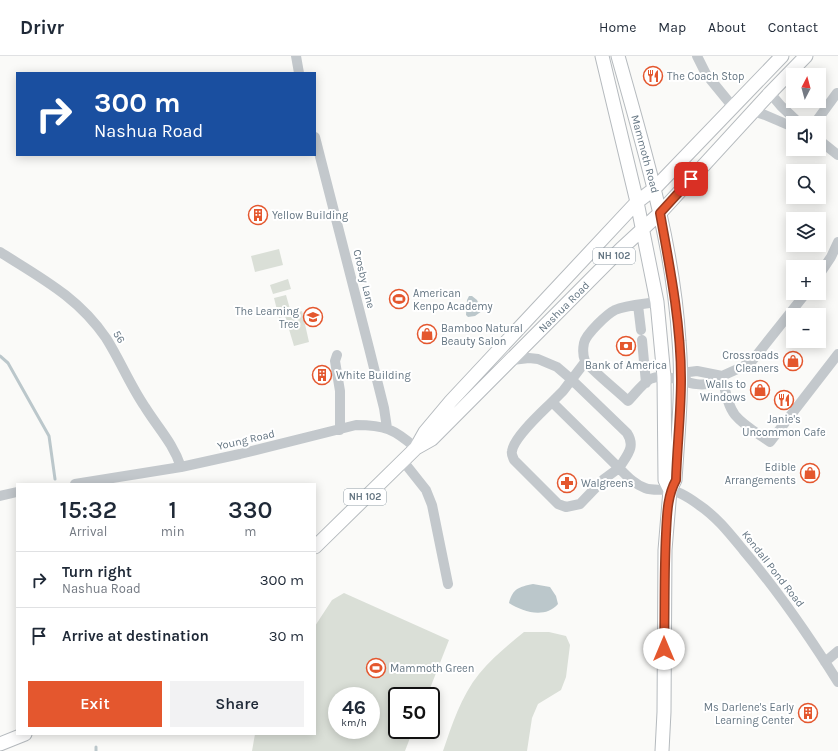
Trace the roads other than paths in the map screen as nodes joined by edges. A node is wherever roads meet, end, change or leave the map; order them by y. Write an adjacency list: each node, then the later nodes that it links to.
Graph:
1 (296, 56): 7 (street)
2 (602, 56): 19 (main road, Mammoth Road)
3 (618, 56): 18 (main road, Mammoth Road)
4 (697, 56): 10 (street)
5 (782, 56): 10 (main road, Nashua Road / NH 102)
6 (806, 56): 8 (main road, Nashua Road / NH 102)
7 (299, 72)
8 (770, 93): 11 (main road, Nashua Road / NH 102); 12 (street)
9 (837, 93): 13 (street)
10 (733, 107): 18 (main road, Nashua Road / NH 102)
11 (753, 111): 14 (street); 20 (main road, Nashua Road / NH 102)
12 (792, 116)
13 (820, 116)
14 (786, 124)
15 (316, 141): 38 (street, Crosby Lane)
16 (826, 145): 17 (street)
17 (838, 154)
18 (654, 189): 19 (main road, Nashua Road / NH 102); 20 (main road, Mammoth Road)
19 (637, 202): 21 (main road, Mammoth Road); 40 (main road, Nashua Road / NH 102)
20 (660, 213): 21 (main road, Nashua Road / NH 102); 35 (main road, Mammoth Road)
21 (643, 229): 26 (main road, Mammoth Road); 30 (main road, Nashua Road / NH 102)
22 (838, 242): 24 (street)
23 (0, 252): 42 (street, 56)
24 (826, 265)
25 (800, 300): 32 (street)
26 (657, 302): 27 (street); 33 (main road, Mammoth Road)
27 (638, 305): 31 (street); 36 (street)
28 (838, 354): 32 (street)
29 (337, 355): 39 (street)
30 (512, 360): 34 (street); 40 (main road, Nashua Road / NH 102)
31 (585, 362): 34 (street); 36 (street)
32 (722, 376): 35 (street)
33 (664, 377): 35 (street); 36 (street); 45 (main road, Mammoth Road)
34 (571, 379): 37 (street); 43 (street)
35 (681, 380): 45 (main road, Mammoth Road)
36 (646, 383)
37 (552, 402): 43 (street, Kendall Pond Road); 43 (street)
38 (387, 428): 39 (street, Young Road); 40 (street, Young Road)
39 (340, 430): 42 (street, Young Road)
40 (416, 448): 41 (main road, Nashua Road / NH 102)
41 (403, 461): 48 (main road, Nashua Road / NH 102); 49 (street)
42 (181, 467): 44 (street, Young Road)
43 (619, 468): 45 (street, Kendall Pond Road)
44 (81, 483)
45 (670, 490): 51 (street, Kendall Pond Road); 55 (main road, Mammoth Road)
46 (16, 492): 47 (street)
47 (0, 496)
48 (316, 546)
49 (448, 584)
50 (838, 651): 51 (street)
51 (825, 662): 52 (street, Kendall Pond Road)
52 (838, 682)
53 (22, 735): 54 (main road)
54 (0, 744)
55 (662, 751)

